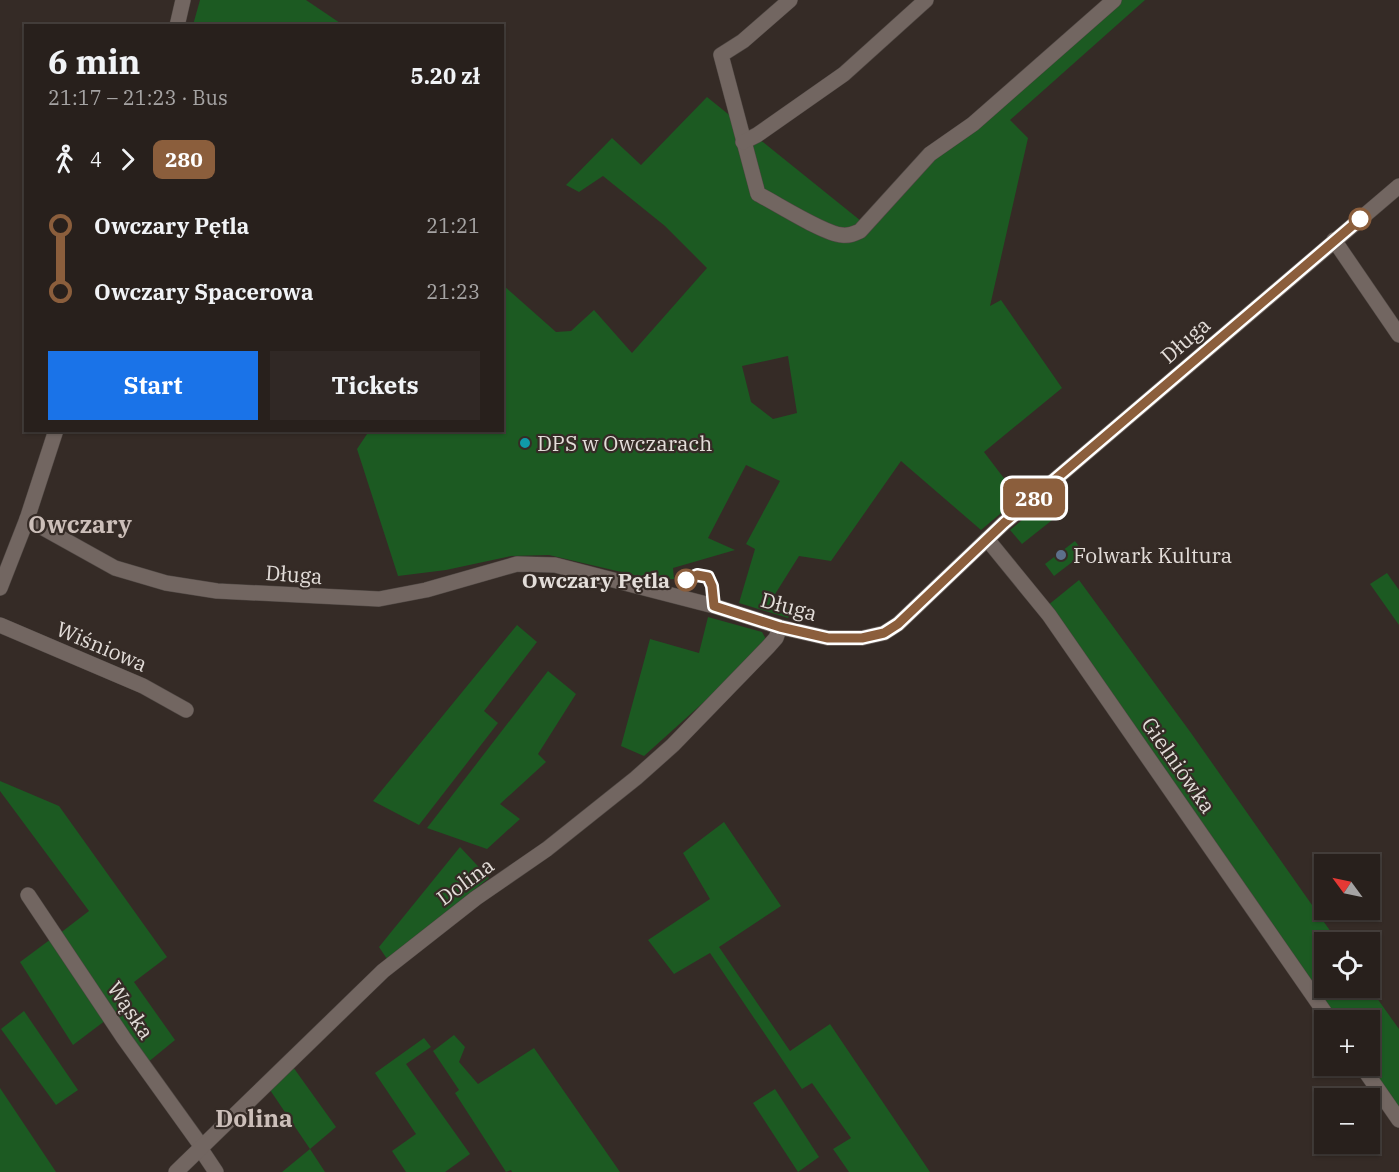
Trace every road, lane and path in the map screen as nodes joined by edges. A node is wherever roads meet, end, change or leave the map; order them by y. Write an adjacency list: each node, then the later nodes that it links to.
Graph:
1 (183, 0): 5 (street)
2 (790, 0): 6 (street)
3 (926, 0): 6 (street)
4 (1113, 0): 6 (street)
5 (177, 24)
6 (743, 142)
7 (1399, 186): 8 (street, Długa)
8 (1334, 240): 9 (street); 12 (street, Długa)
9 (1399, 335)
10 (55, 432): 11 (street)
11 (27, 519): 13 (street); 15 (street, Długa)
12 (987, 538): 15 (street, Długa); 18 (street, Gielniówka)
13 (0, 588)
14 (0, 625): 16 (street, Wiśniowa)
15 (780, 627): 21 (street, Dolina)
16 (186, 710)
17 (28, 895): 21 (street, Wąska)
18 (1323, 1010)
19 (1369, 1076): 20 (street)
20 (1399, 1120)
21 (201, 1148): 22 (street, Dolina); 23 (street, Wąska)
22 (176, 1172)
23 (216, 1172)

